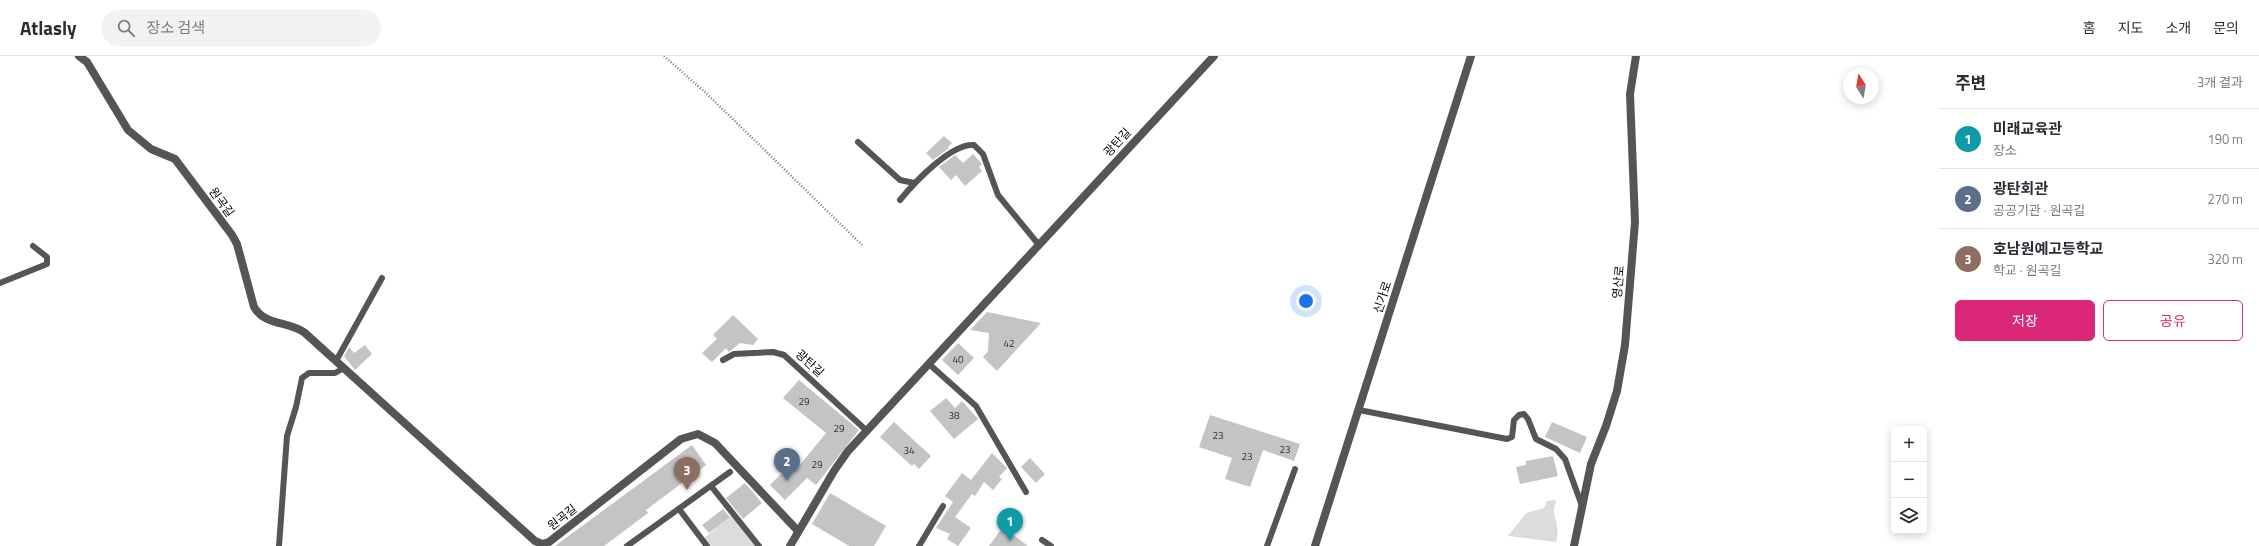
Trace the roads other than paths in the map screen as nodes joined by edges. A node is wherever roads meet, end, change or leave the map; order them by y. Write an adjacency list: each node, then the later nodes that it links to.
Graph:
1 (78, 56): 13 (street, 원곡길)
2 (1214, 56): 8 (street, 광탄길)
3 (1471, 56): 16 (street, 신가로)
4 (1636, 56): 23 (street, 영산로)
5 (858, 142): 6 (lane)
6 (914, 183): 7 (lane); 8 (lane)
7 (900, 200)
8 (1039, 245): 14 (street, 광탄길)
9 (33, 246): 11 (lane)
10 (382, 278): 13 (lane)
11 (0, 283)
12 (723, 360): 17 (lane, 광탄길)
13 (336, 361): 15 (street, 원곡길)
14 (929, 364): 17 (street, 광탄길); 21 (lane)
15 (344, 368): 25 (street, 원곡길); 27 (lane)
16 (1359, 410): 23 (lane); 35 (street, 신가로)
17 (866, 431): 25 (street, 광탄길)
18 (1295, 469): 34 (lane)
19 (730, 472): 20 (lane)
20 (711, 486): 24 (lane); 30 (lane)
21 (1026, 492)
22 (943, 506): 32 (lane)
23 (1582, 506): 36 (street, 영산로)
24 (679, 509): 28 (lane); 29 (lane)
25 (798, 531): 31 (street, 광탄길)
26 (1042, 540): 33 (lane)
27 (278, 546)
28 (627, 546)
29 (707, 546)
30 (759, 546)
31 (790, 546)
32 (919, 546)
33 (1050, 546)
34 (1267, 546)
35 (1315, 546)
36 (1574, 546)

